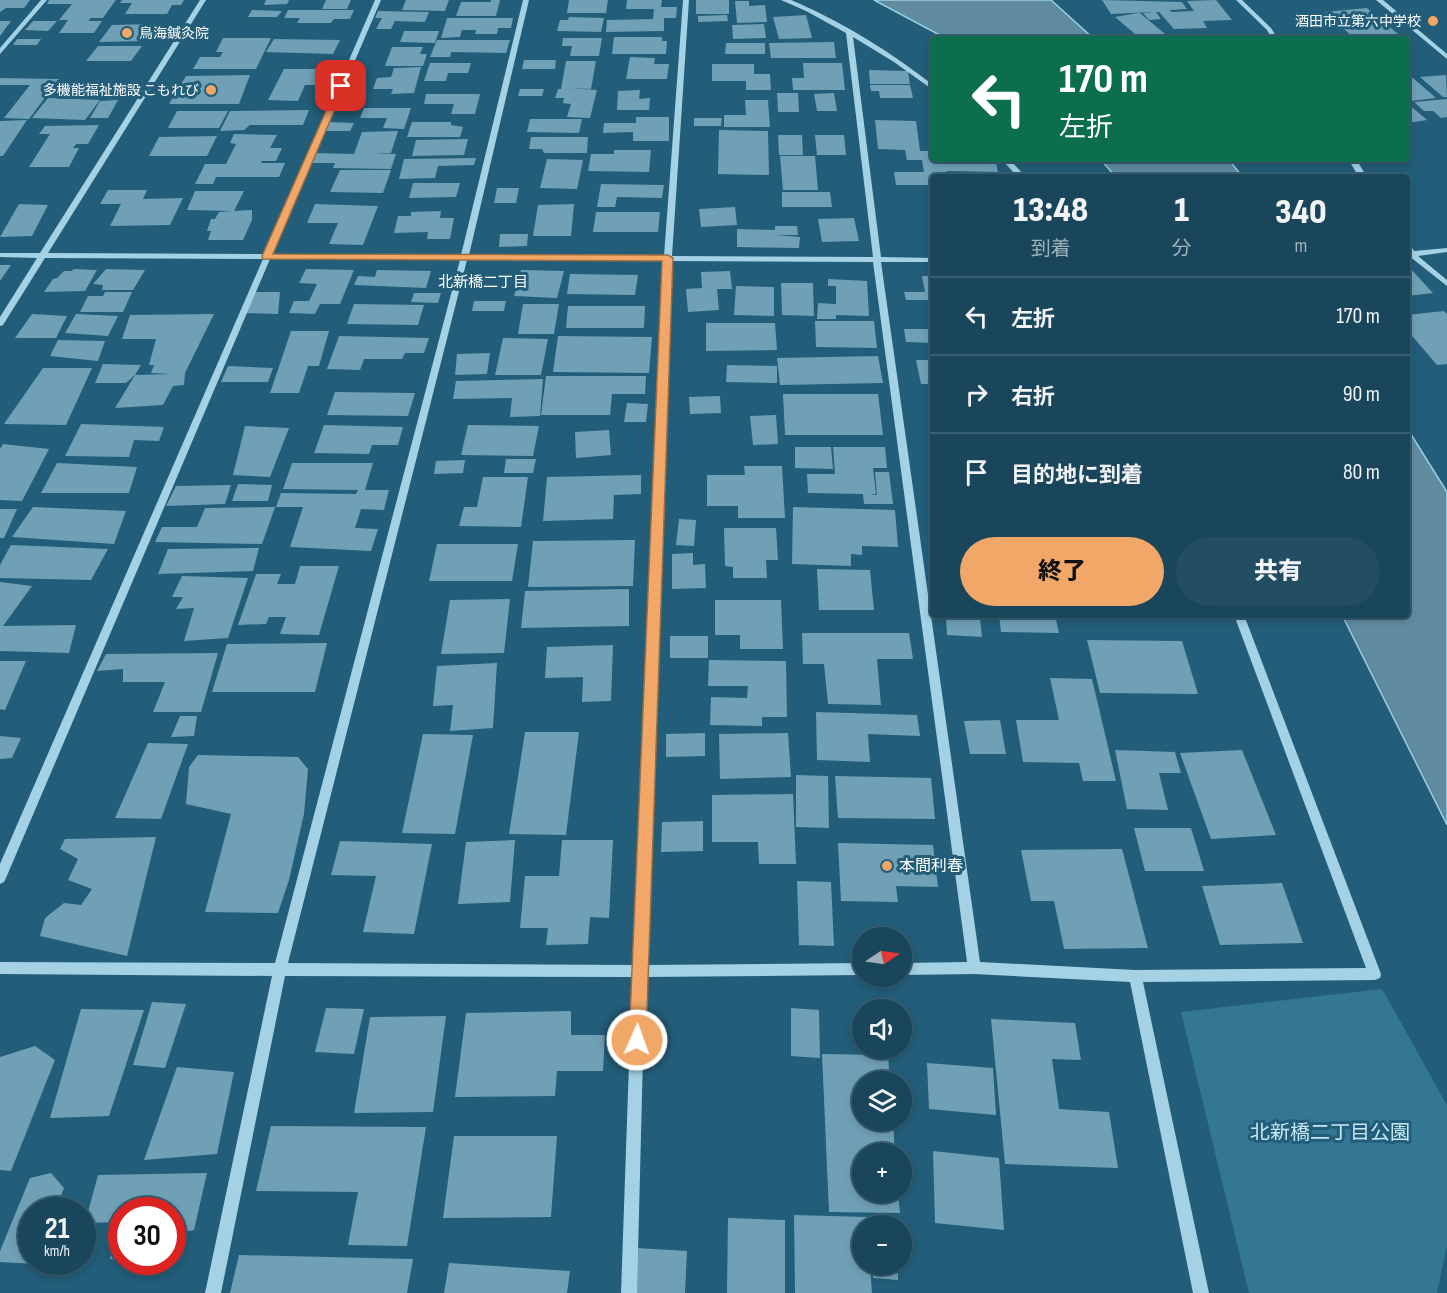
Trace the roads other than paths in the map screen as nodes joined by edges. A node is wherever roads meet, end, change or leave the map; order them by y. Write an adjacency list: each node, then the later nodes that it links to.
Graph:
1 (44, 0): 11 (street)
2 (202, 0): 20 (street)
3 (378, 0): 21 (street)
4 (526, 0): 22 (street)
5 (686, 0): 23 (street)
6 (784, 0): 9 (street)
7 (1239, 0): 10 (street)
8 (1379, 0): 12 (street)
9 (849, 32): 13 (street); 24 (street)
10 (1273, 36)
11 (0, 52)
12 (1447, 57)
13 (930, 86)
14 (1008, 162): 15 (street)
15 (1019, 174)
16 (1447, 250): 18 (street)
17 (1410, 251): 18 (street)
18 (1412, 254): 26 (street)
19 (0, 255): 20 (street)
20 (42, 255): 21 (street); 27 (street)
21 (267, 256): 22 (street); 29 (street)
22 (464, 258): 23 (street); 34 (street)
23 (668, 258): 24 (street); 35 (street)
24 (877, 260): 25 (street); 31 (street)
25 (930, 260)
26 (1447, 284)
27 (0, 323)
28 (1240, 618): 36 (street)
29 (0, 878)
30 (0, 968): 34 (street)
31 (974, 968): 33 (street); 36 (street)
32 (852, 969): 35 (street)
33 (912, 969)
34 (280, 970): 35 (street); 37 (street)
35 (639, 971): 38 (street)
36 (1135, 976): 39 (street)
37 (213, 1293)
38 (629, 1293)
39 (1201, 1293)

